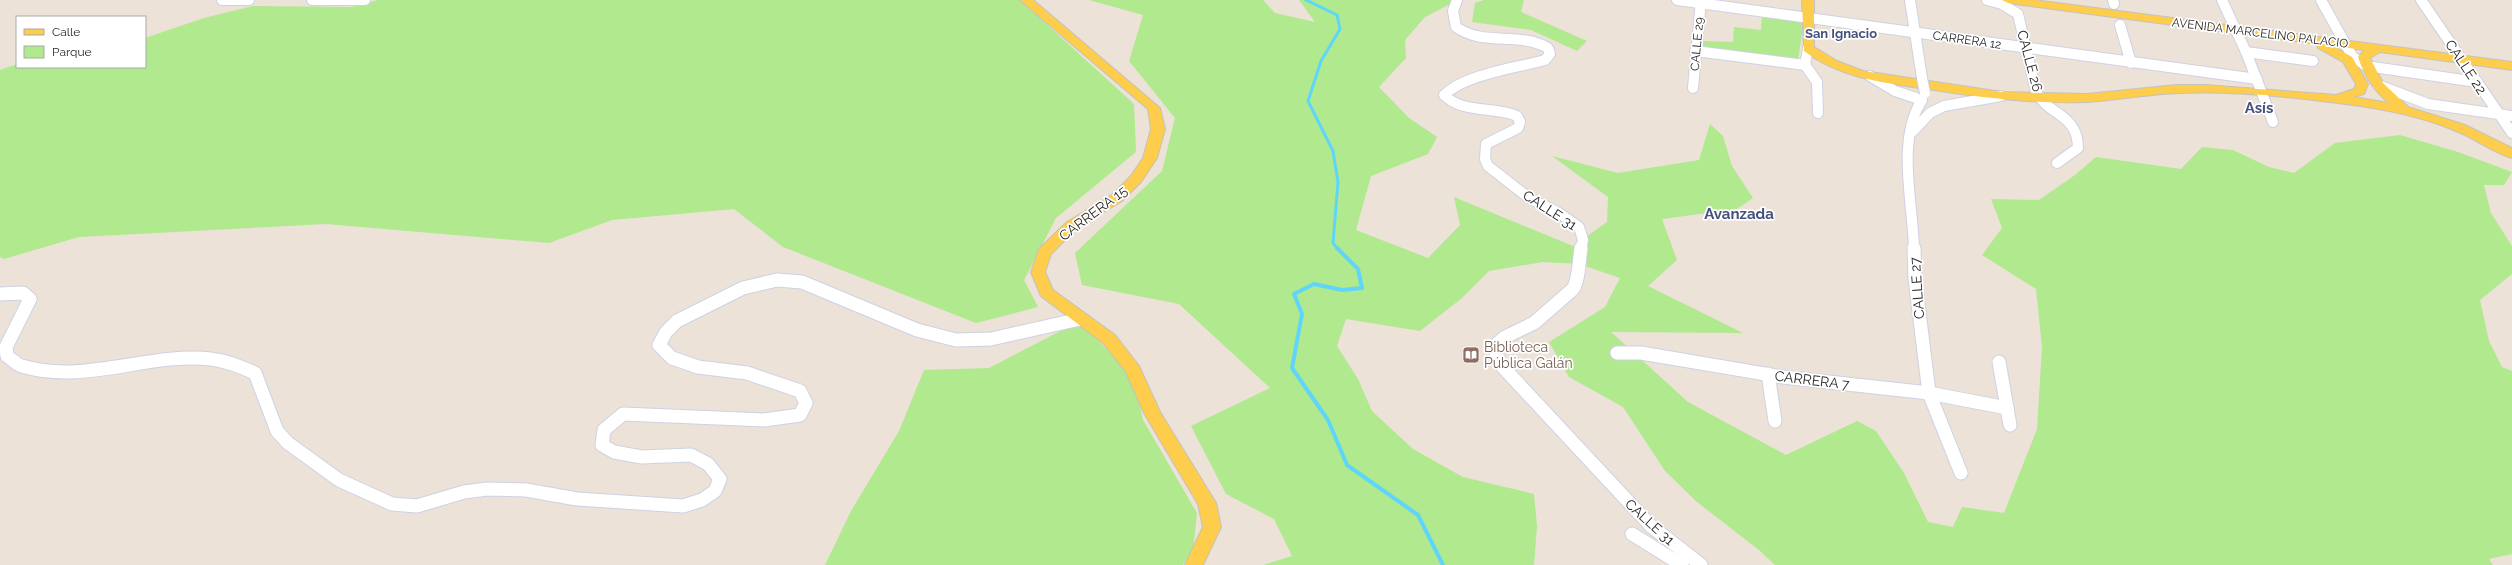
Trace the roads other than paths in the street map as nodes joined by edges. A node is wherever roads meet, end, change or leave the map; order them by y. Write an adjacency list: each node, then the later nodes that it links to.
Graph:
1 (222, 0): 2 (street)
2 (249, 0)
3 (312, 0): 4 (street)
4 (365, 0)
5 (1026, 0): 52 (main road, CARRERA 15)
6 (1457, 0): 64 (street, CALLE 31)
7 (1677, 0): 15 (street, CARRERA 12)
8 (1808, 0): 16 (main road)
9 (1910, 0): 19 (street)
10 (1986, 0): 23 (street, CALLE 26)
11 (2010, 0): 18 (main road, AVENIDA MARCELINO PALACIO)
12 (2222, 0): 18 (street)
13 (2321, 0): 21 (street)
14 (2421, 0): 27 (street, CALLE 22)
15 (1701, 2): 16 (street, CARRERA 12); 25 (street, CALLE 29)
16 (1807, 18): 19 (street, CARRERA 12); 22 (main road)
17 (2120, 25): 29 (street)
18 (2236, 30): 20 (main road, AVENIDA MARCELINO PALACIO); 26 (street)
19 (1914, 32): 23 (street, CARRERA 12); 39 (street, bridge)
20 (2302, 38): 21 (main road, AVENIDA MARCELINO PALACIO); 41 (main road)
21 (2344, 43): 24 (main road, AVENIDA MARCELINO PALACIO); 31 (street)
22 (1808, 48): 30 (street); 33 (main road)
23 (2024, 48): 29 (street, CARRERA 12); 40 (street, CALLE 26)
24 (2381, 48): 27 (main road, AVENIDA MARCELINO PALACIO); 31 (main road)
25 (1695, 51): 30 (street); 37 (street, CALLE 29)
26 (2246, 52): 28 (street); 35 (street)
27 (2461, 59): 32 (main road, AVENIDA MARCELINO PALACIO); 34 (street, CALLE 22)
28 (2313, 61)
29 (2131, 63): 35 (street, CARRERA 12)
30 (1805, 65): 43 (street)
31 (2366, 66): 34 (street); 36 (main road)
32 (2512, 66)
33 (1870, 76): 38 (main road); 39 (street)
34 (2477, 82): 44 (street, CALLE 22)
35 (2259, 85): 40 (main road); 41 (main road); 46 (street)
36 (2378, 85): 42 (main road); 44 (street)
37 (1693, 88)
38 (2001, 96): 40 (main road); 47 (street)
39 (1923, 97): 47 (street, CALLE 27)
40 (2038, 97): 50 (street, CALLE 26)
41 (2334, 98): 42 (main road)
42 (2407, 111): 49 (main road)
43 (1818, 113)
44 (2499, 114): 45 (street); 48 (street, CALLE 22)
45 (2512, 116)
46 (2273, 122)
47 (1913, 131): 56 (street, CALLE 27)
48 (2512, 133)
49 (2512, 154)
50 (2057, 163)
51 (0, 294): 52 (street)
52 (1080, 319): 62 (main road, CARRERA 15)
53 (1617, 353): 55 (street, CARRERA 7)
54 (1999, 362): 57 (street)
55 (1768, 374): 56 (street, CARRERA 7); 58 (street)
56 (1929, 393): 57 (street, CARRERA 7); 60 (street, CALLE 27)
57 (2007, 408): 59 (street)
58 (1775, 421)
59 (2010, 425)
60 (1961, 473)
61 (1632, 534): 63 (street)
62 (1194, 565)
63 (1682, 565)
64 (1701, 565)

